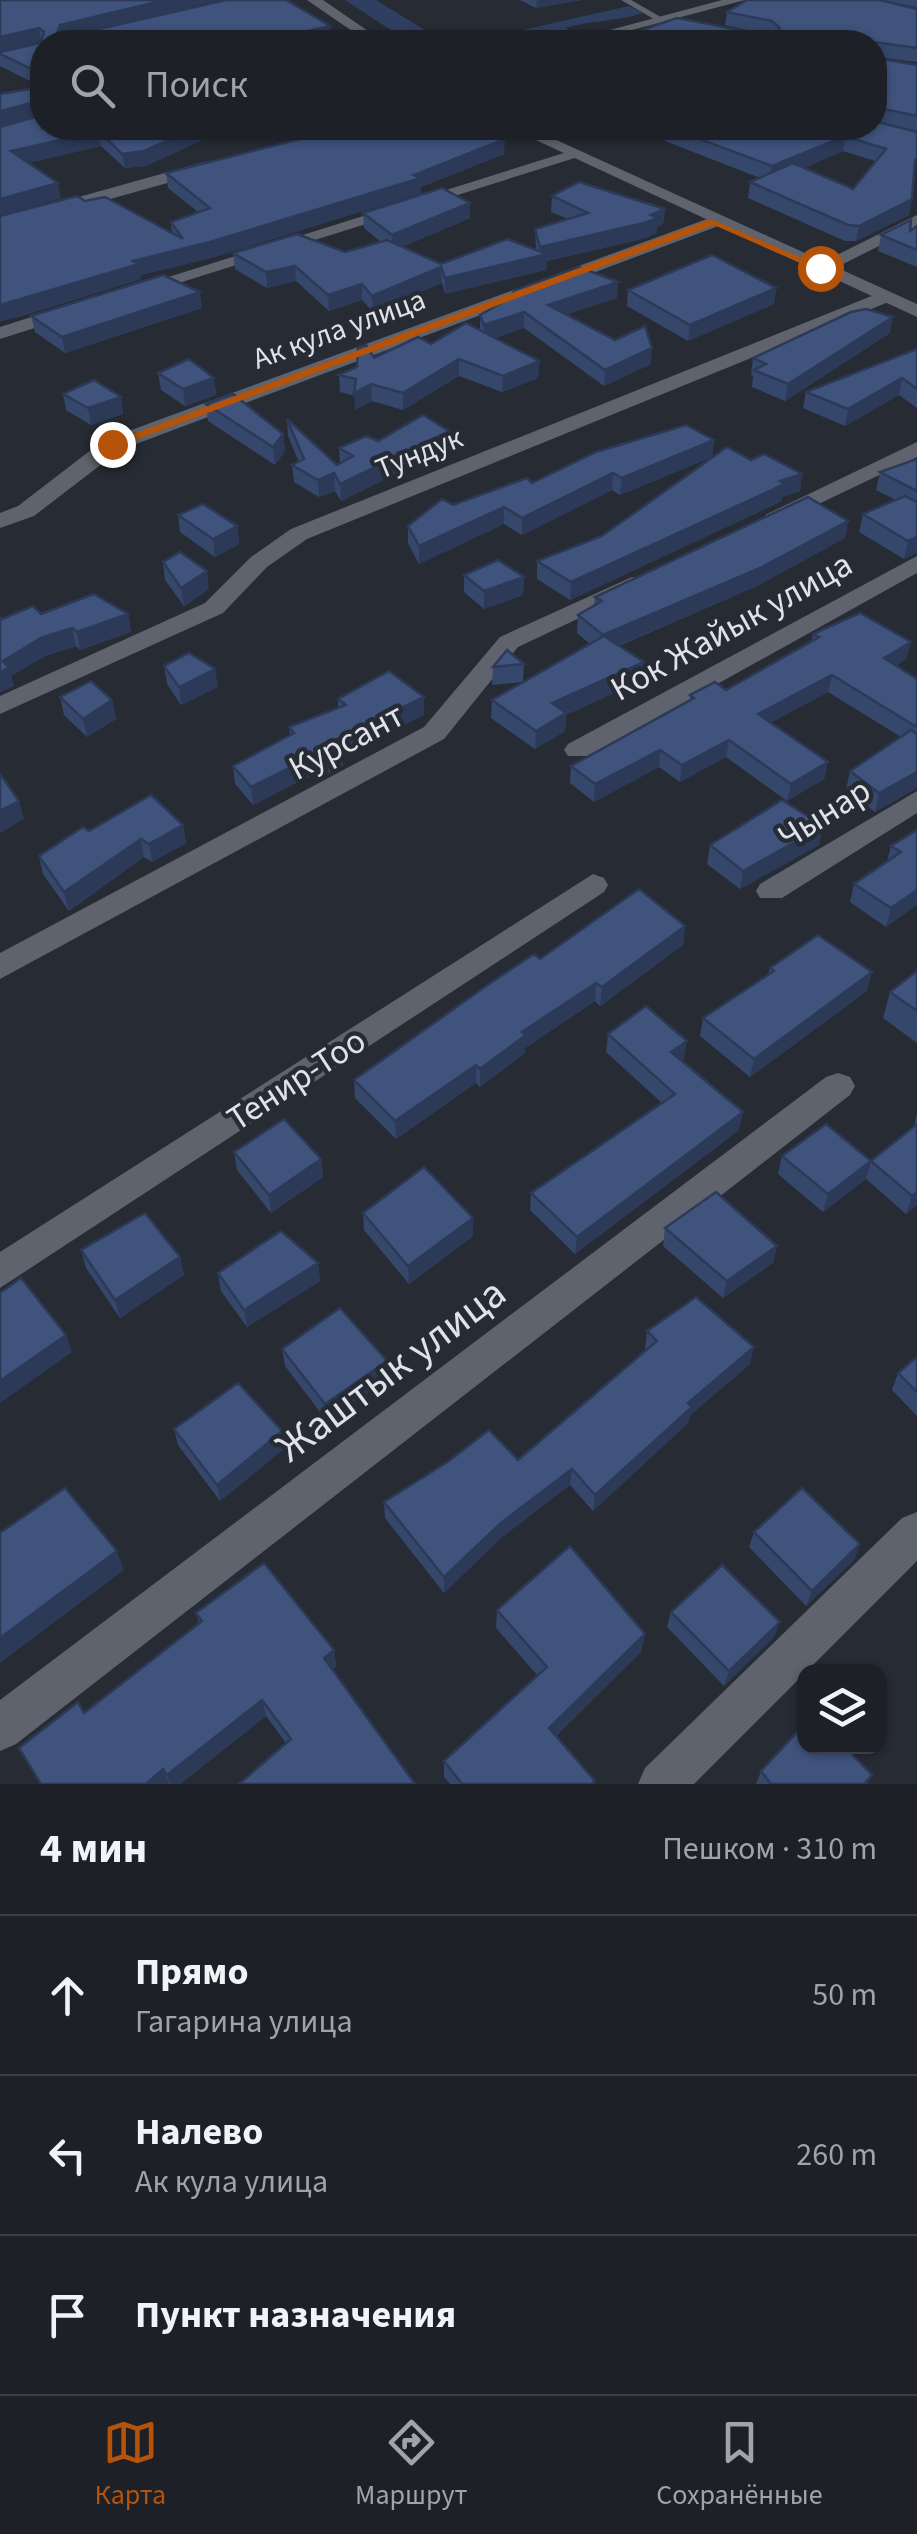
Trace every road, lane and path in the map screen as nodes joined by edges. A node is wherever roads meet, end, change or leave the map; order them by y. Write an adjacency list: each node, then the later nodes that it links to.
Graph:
1 (314, 0): 6 (street)
2 (625, 0): 4 (lane)
3 (738, 0): 4 (street)
4 (662, 20): 5 (street); 7 (street)
5 (698, 29)
6 (354, 30)
7 (621, 30)
8 (542, 140): 9 (street)
9 (573, 156): 12 (street); 17 (street)
10 (231, 160): 13 (street)
11 (917, 220): 14 (street)
12 (715, 222): 14 (street); 19 (street, Ак кула улица)
13 (0, 225)
14 (820, 268): 15 (street)
15 (884, 297): 16 (street); 23 (street, Тундук)
16 (917, 311)
17 (0, 333)
18 (917, 448): 20 (street)
19 (0, 521)
20 (757, 524)
21 (917, 563): 24 (street, Кок Жайык улица)
22 (651, 575): 28 (street, Курсант)
23 (0, 706)
24 (578, 750)
25 (917, 800): 27 (street, Чынар)
26 (593, 885): 30 (street, Тенир-Тоо)
27 (771, 891)
28 (0, 967)
29 (838, 1086): 32 (street, Жаштык улица)
30 (0, 1272)
31 (917, 1532): 33 (street)
32 (0, 1728)
33 (662, 1784)

